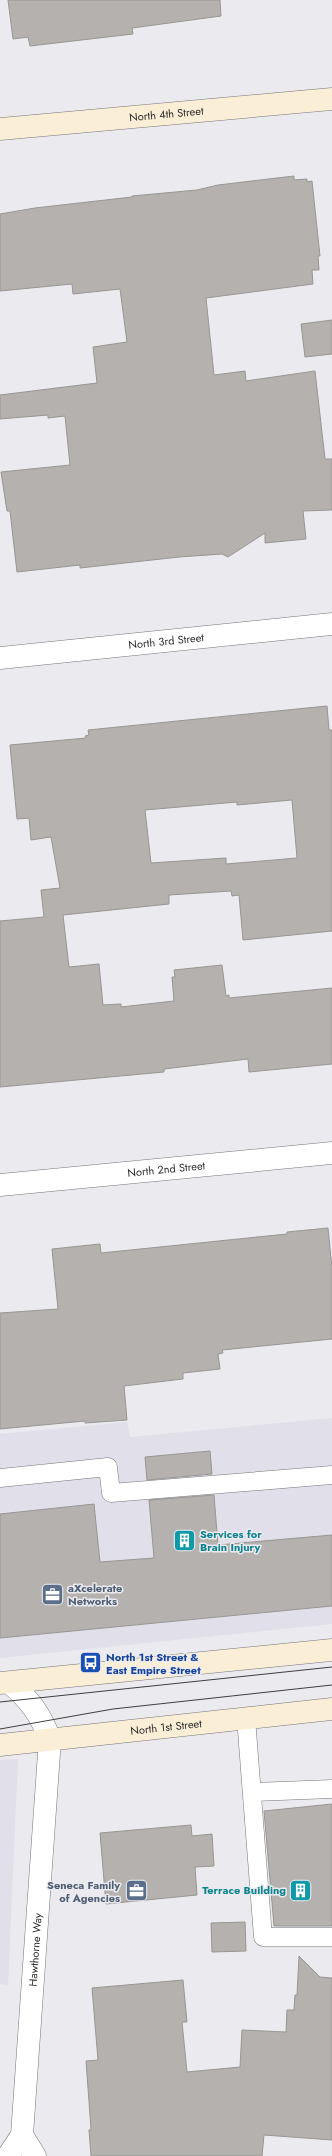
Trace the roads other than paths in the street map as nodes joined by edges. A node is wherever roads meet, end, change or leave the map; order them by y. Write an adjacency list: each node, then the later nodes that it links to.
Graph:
1 (332, 99): 2 (main road, North 4th Street)
2 (0, 129)
3 (332, 624): 4 (street, North 3rd Street)
4 (0, 658)
5 (332, 1153): 6 (street, North 2nd Street)
6 (0, 1185)
7 (332, 1475): 8 (lane)
8 (0, 1478)
9 (332, 1650): 10 (main road)
10 (5, 1683): 13 (street, Hawthorne Way)
11 (332, 1709): 12 (main road, North 1st Street)
12 (246, 1718): 13 (main road, North 1st Street); 16 (lane)
13 (50, 1739): 14 (main road, North 1st Street); 18 (street, Hawthorne Way)
14 (0, 1745)
15 (332, 1789): 16 (lane)
16 (252, 1792): 17 (lane)
17 (332, 1937)
18 (22, 2135): 19 (street, Hawthorne Way); 20 (street)
19 (8, 2156)
20 (35, 2156)

